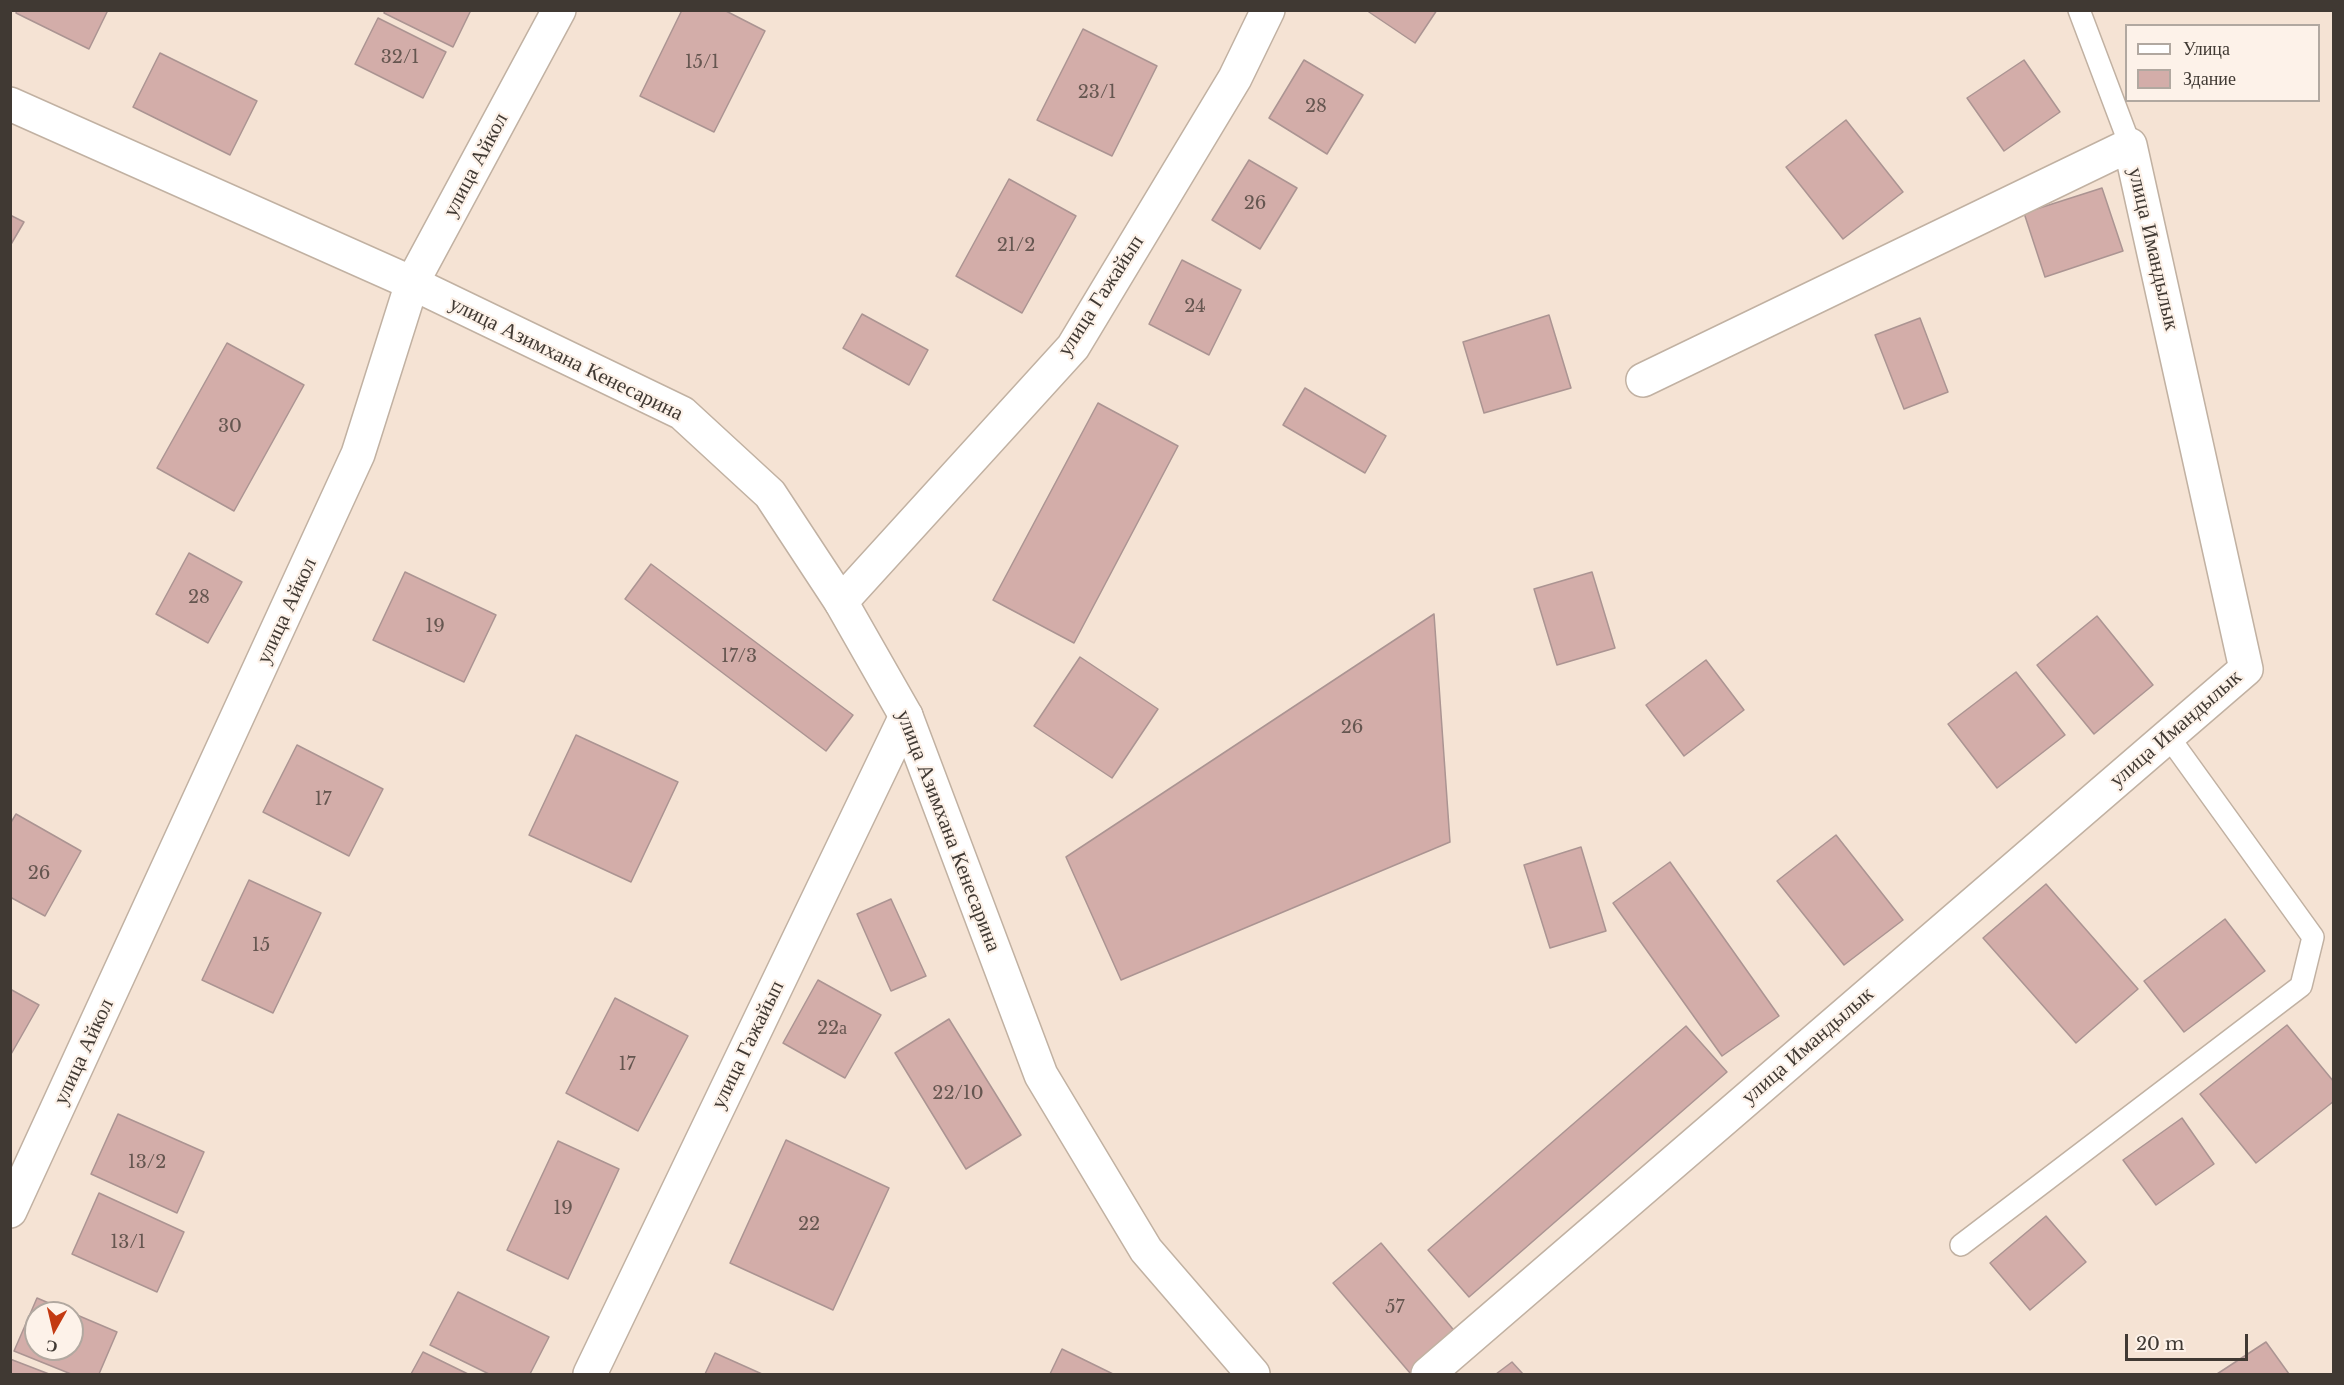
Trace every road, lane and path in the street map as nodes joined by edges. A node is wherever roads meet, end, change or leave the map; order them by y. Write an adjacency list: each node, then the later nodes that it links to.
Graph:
1 (559, 10): 6 (street, улица Айкол)
2 (1268, 10): 8 (street, улица Гажайып)
3 (2079, 10): 5 (lane)
4 (10, 104): 6 (street, улица Азимхана Кенесарина)
5 (2130, 145): 7 (street, улица Имандылык); 10 (street, улица Имандылык)
6 (412, 284): 8 (street, улица Азимхана Кенесарина); 11 (street, улица Айкол)
7 (1643, 380)
8 (841, 602): 9 (street, улица Азимхана Кенесарина)
9 (906, 716): 13 (street, улица Гажайып); 14 (street, улица Азимхана Кенесарина)
10 (2168, 736): 12 (lane); 15 (street, улица Имандылык)
11 (10, 1211)
12 (1961, 1245)
13 (590, 1374)
14 (1253, 1374)
15 (1428, 1374)

